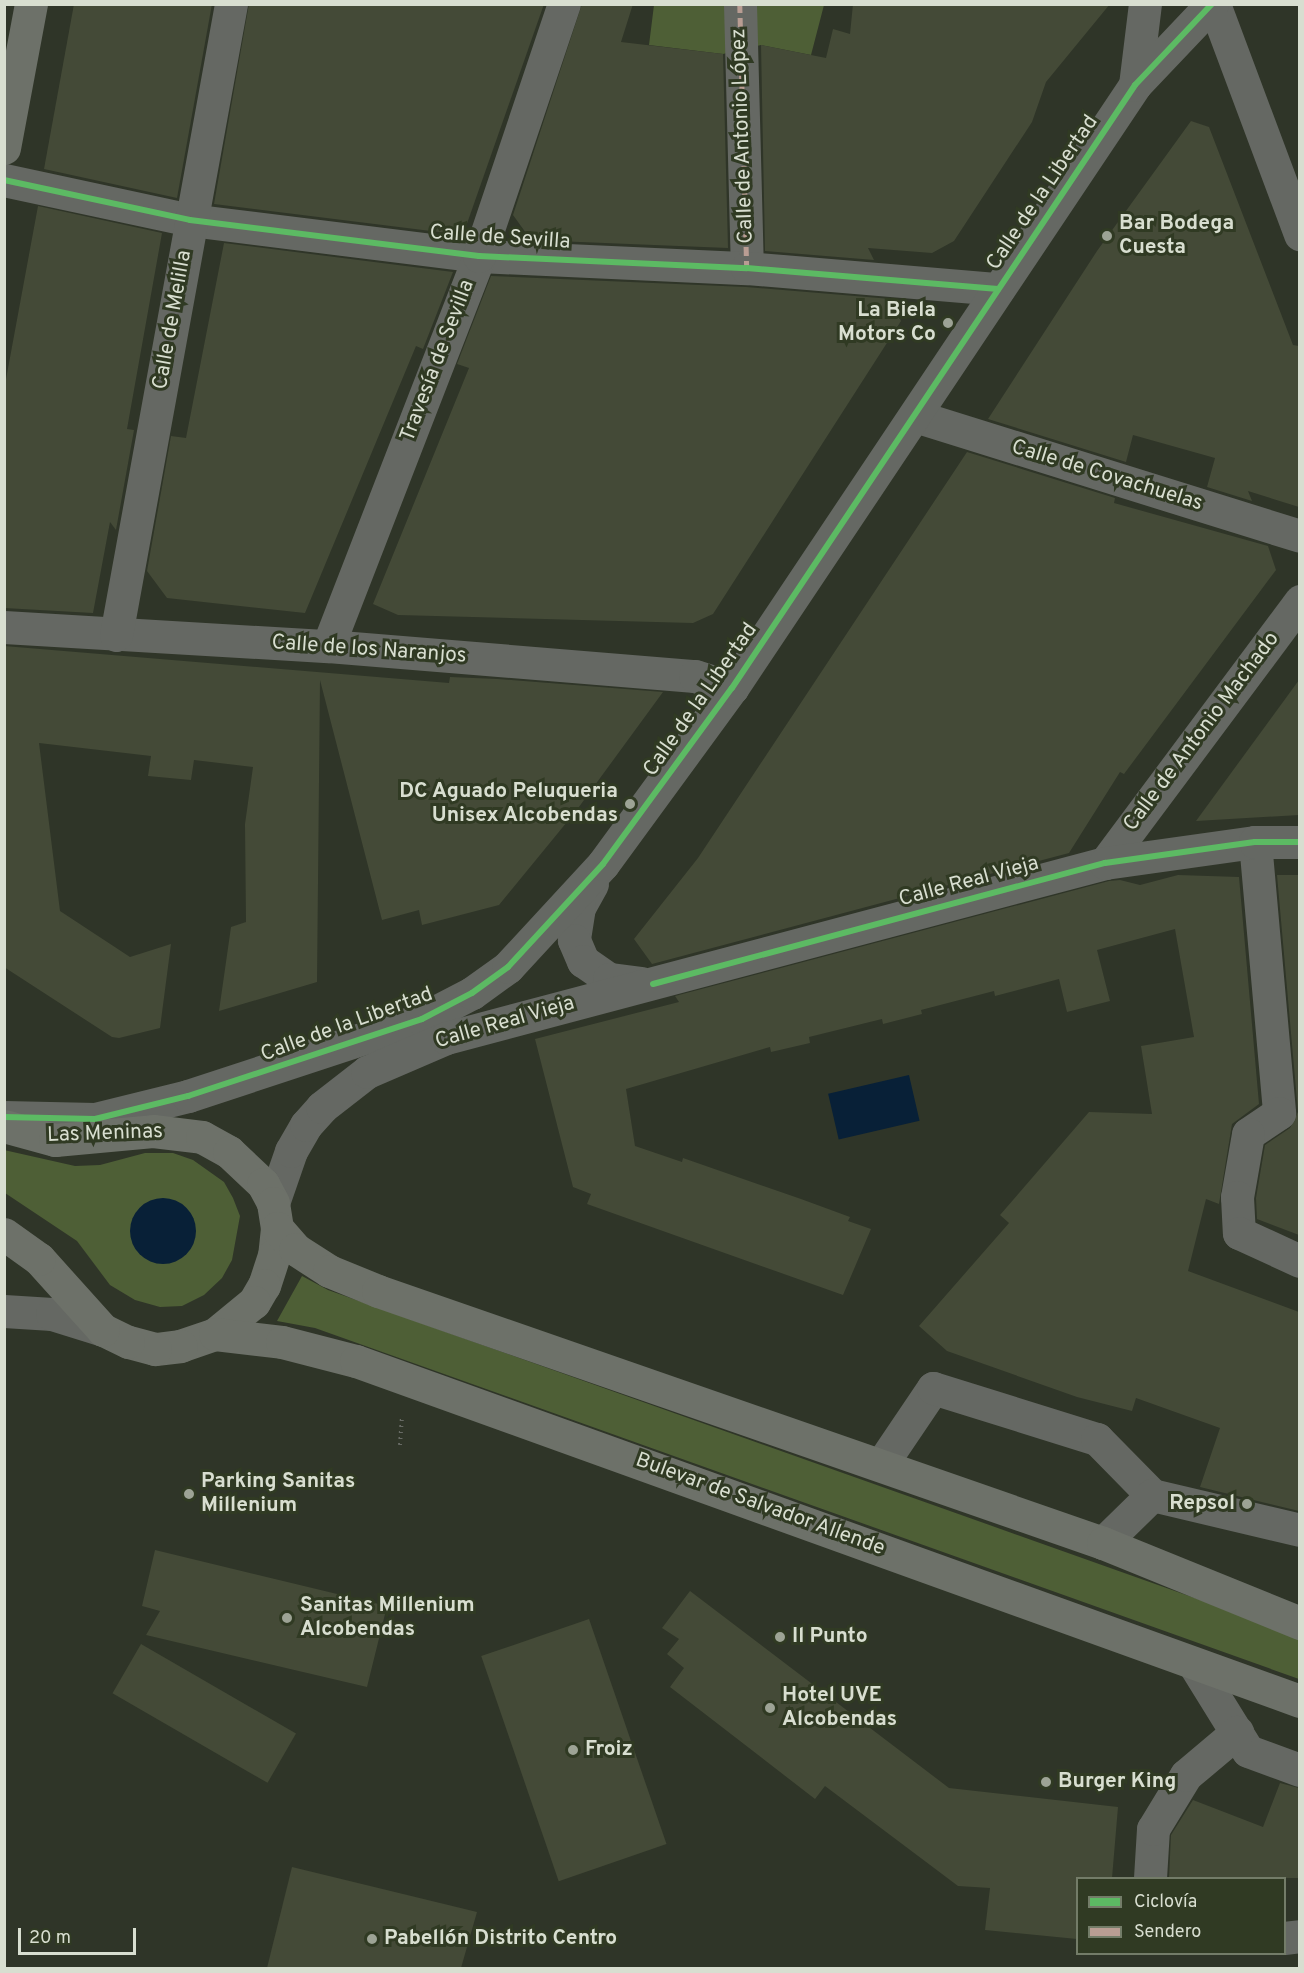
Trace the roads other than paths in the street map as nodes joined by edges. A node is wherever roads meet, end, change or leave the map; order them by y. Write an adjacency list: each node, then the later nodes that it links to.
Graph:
1 (31, 4): 8 (main road)
2 (231, 4): 11 (street, Calle de Melilla)
3 (564, 4): 13 (street, Travesía de Sevilla)
4 (740, 4): 14 (street, Calle de Antonio López)
5 (1145, 4): 7 (street)
6 (1213, 4): 7 (street, Calle de la Libertad); 10 (street)
7 (1134, 86): 15 (street, Calle de la Libertad)
8 (4, 148)
9 (4, 180): 11 (street, Calle de Sevilla)
10 (1292, 193): 12 (street)
11 (190, 220): 13 (street, Calle de Sevilla); 20 (street, Calle de Melilla)
12 (1299, 234)
13 (479, 256): 14 (street, Calle de Sevilla); 21 (street, Travesía de Sevilla)
14 (747, 268): 15 (street, Calle de Sevilla)
15 (998, 289): 16 (street, Calle de la Libertad)
16 (915, 416): 17 (street, Calle de Covachuelas); 22 (street, Calle de la Libertad)
17 (1299, 536)
18 (1299, 601): 25 (street, Calle de Antonio Machado)
19 (4, 627): 20 (street, Calle de los Naranjos)
20 (116, 635): 21 (street, Calle de los Naranjos)
21 (328, 646): 22 (street, Calle de los Naranjos)
22 (732, 688): 26 (street, Calle de la Libertad)
23 (1255, 842): 24 (street, Calle Real Vieja); 25 (street, Calle Real Vieja); 28 (street)
24 (1299, 842)
25 (1105, 863): 27 (street, Calle Real Vieja)
26 (603, 864): 27 (street); 29 (street, Calle de la Libertad)
27 (653, 984): 31 (street, Calle Real Vieja)
28 (1289, 1112): 33 (street)
29 (4, 1118)
30 (4, 1126): 31 (main road, Las Meninas)
31 (275, 1215): 36 (main road); 37 (main road)
32 (4, 1234): 35 (main road)
33 (1299, 1261)
34 (6, 1310): 35 (street)
35 (103, 1330): 36 (main road)
36 (215, 1334): 42 (main road, Bulevar de Salvador Allende)
37 (881, 1465): 38 (street); 40 (main road)
38 (1152, 1496): 39 (street); 40 (street)
39 (1299, 1530)
40 (1103, 1543): 41 (main road)
41 (1299, 1623)
42 (1194, 1664): 43 (main road, Bulevar de Salvador Allende); 44 (street)
43 (1299, 1701)
44 (1237, 1732): 45 (street); 46 (street)
45 (1299, 1770)
46 (1150, 1877)

